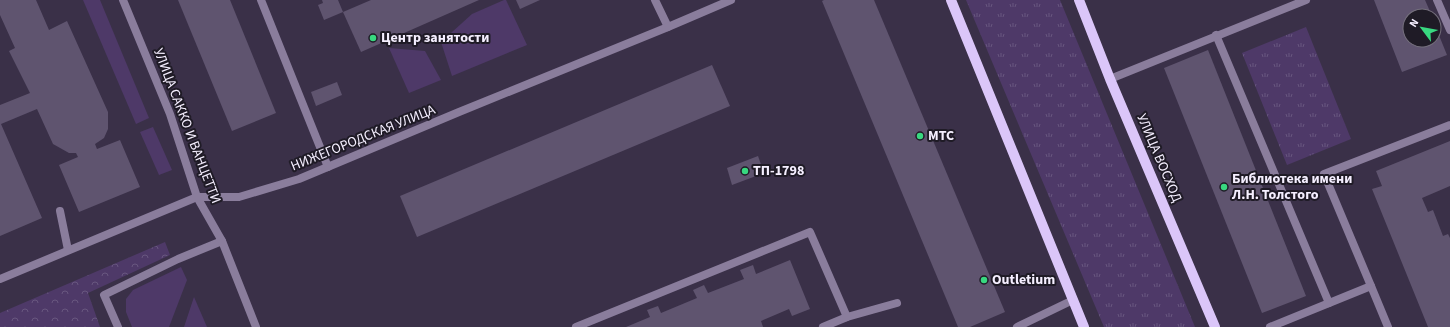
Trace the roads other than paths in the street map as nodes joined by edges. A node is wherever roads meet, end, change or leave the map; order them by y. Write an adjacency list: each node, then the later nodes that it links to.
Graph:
1 (123, 0): 15 (street, УЛИЦА САККО И ВАНЦЕТТИ)
2 (261, 0): 14 (street)
3 (656, 0): 9 (street)
4 (731, 0): 9 (street, НИЖЕГОРОДСКАЯ УЛИЦА)
5 (951, 0): 21 (main road)
6 (1079, 0): 12 (main road, УЛИЦА ВОСХОД)
7 (1306, 0): 11 (street)
8 (1437, 0): 10 (street)
9 (668, 27): 14 (street, НИЖЕГОРОДСКАЯ УЛИЦА)
10 (1450, 30)
11 (1216, 36): 12 (street); 23 (street)
12 (1110, 79): 31 (main road, УЛИЦА ВОСХОД)
13 (1450, 126): 20 (street)
14 (328, 167): 15 (street, НИЖЕГОРОДСКАЯ УЛИЦА)
15 (197, 197): 17 (street, УЛИЦА САККО И ВАНЦЕТТИ); 18 (street, НИЖЕГОРОДСКАЯ УЛИЦА)
16 (60, 211): 18 (street)
17 (222, 241): 25 (street); 26 (street, УЛИЦА САККО И ВАНЦЕТТИ)
18 (68, 250): 19 (street, НИЖЕГОРОДСКАЯ УЛИЦА)
19 (0, 279)
20 (1371, 286): 23 (street); 33 (street)
21 (1072, 300): 29 (street); 30 (main road)
22 (897, 303): 24 (street)
23 (1329, 303): 32 (street)
24 (847, 317): 27 (street); 28 (street)
25 (118, 327)
26 (256, 327)
27 (576, 327)
28 (823, 327)
29 (1017, 327)
30 (1084, 327)
31 (1215, 327)
32 (1270, 327)
33 (1388, 327)

